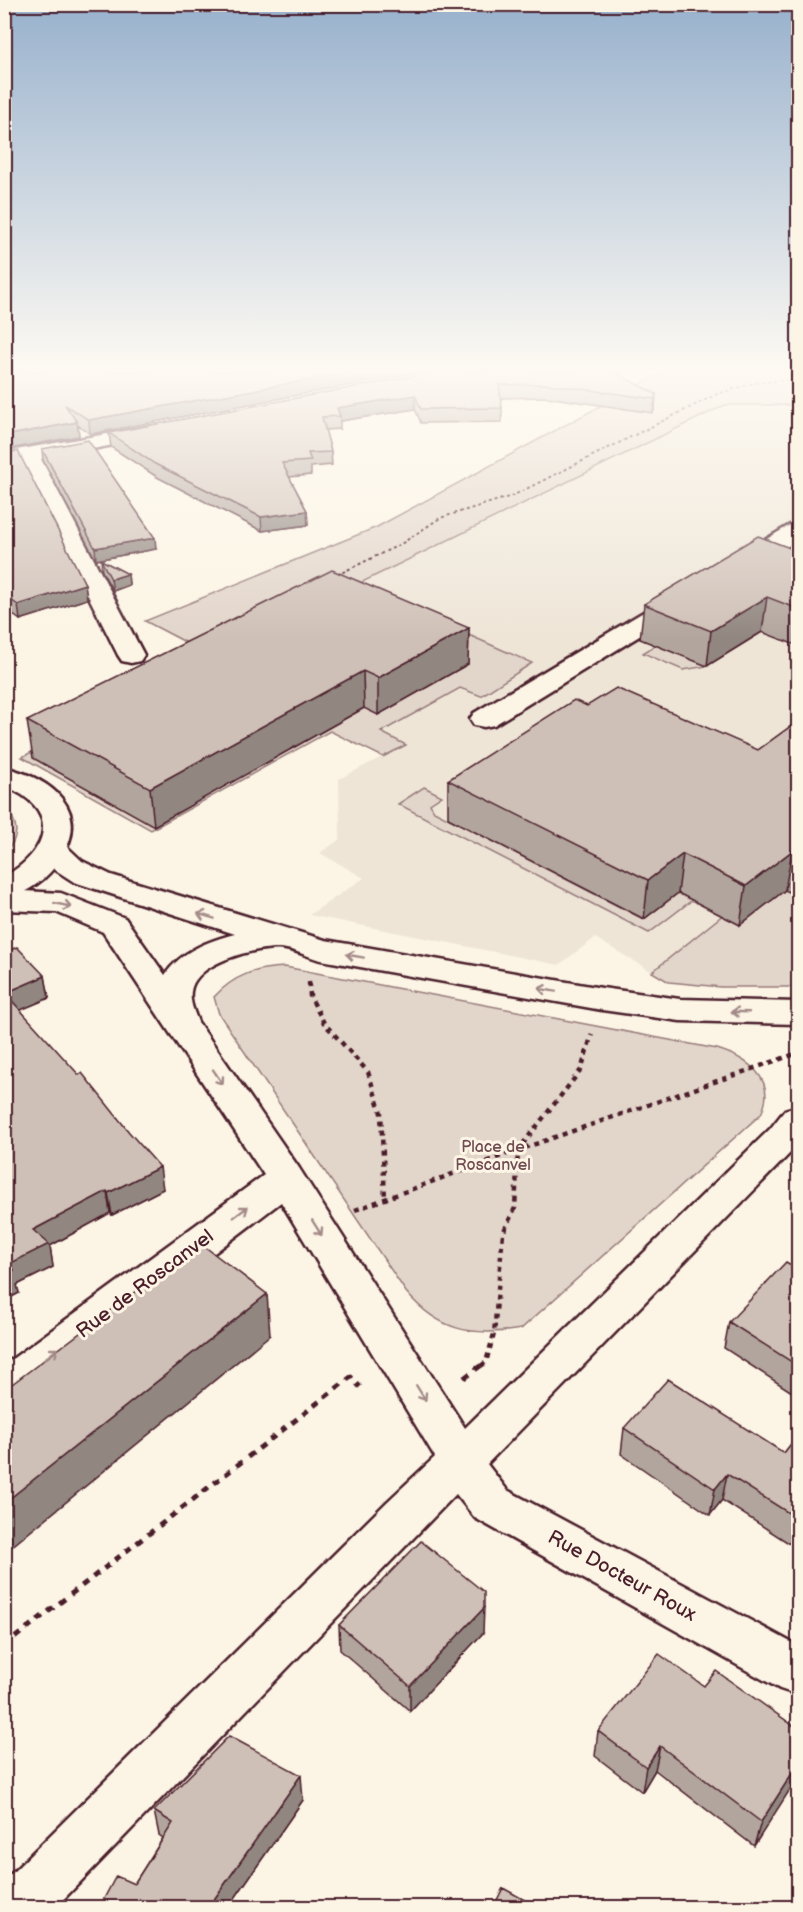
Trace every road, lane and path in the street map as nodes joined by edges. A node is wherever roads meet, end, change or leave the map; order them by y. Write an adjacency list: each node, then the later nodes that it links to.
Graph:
1 (30, 460): 5 (street)
2 (584, 460): 4 (path)
3 (798, 530): 6 (street)
4 (332, 577)
5 (131, 655)
6 (484, 719)
7 (4, 776): 8 (street)
8 (53, 850): 9 (street); 11 (street, one-way to 8)
9 (4, 890)
10 (4, 900): 15 (street, one-way to 15)
11 (282, 939): 12 (street); 15 (street)
12 (321, 950): 13 (street, one-way to 12); 20 (path)
13 (602, 999): 14 (street, one-way to 13); 18 (path)
14 (798, 1013)
15 (185, 1029): 19 (street, one-way to 19)
16 (798, 1053): 18 (path)
17 (798, 1119): 25 (street)
18 (518, 1150): 20 (path); 24 (path)
19 (286, 1178): 21 (street); 22 (street, Rue de Roscanvel, one-way to 19)
20 (385, 1199): 21 (path)
21 (315, 1225): 24 (street, one-way to 24)
22 (4, 1389)
23 (367, 1394): 26 (path)
24 (428, 1405): 25 (street)
25 (461, 1461): 27 (street, Rue Docteur Roux); 28 (street)
26 (4, 1646)
27 (798, 1672)
28 (16, 1908)

